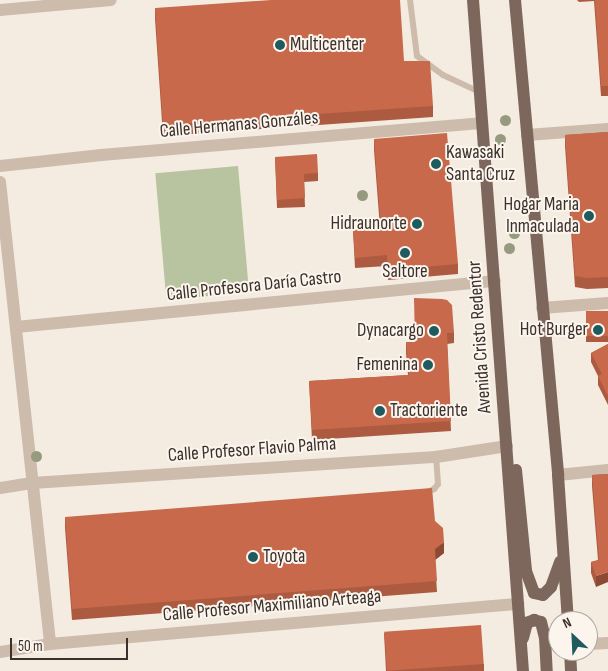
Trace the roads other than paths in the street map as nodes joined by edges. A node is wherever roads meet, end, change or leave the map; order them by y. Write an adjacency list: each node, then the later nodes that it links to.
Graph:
1 (111, 0): 5 (street)
2 (410, 0): 6 (lane)
3 (472, 0): 6 (main road, Avenida Cristo Redentor)
4 (515, 0): 9 (main road)
5 (0, 10)
6 (479, 92): 7 (main road, Avenida Cristo Redentor)
7 (481, 123): 10 (street, Calle Hermanas Gonzáles); 12 (main road, Avenida Cristo Redentor)
8 (608, 129): 9 (street)
9 (527, 135): 14 (main road)
10 (0, 166)
11 (0, 182): 15 (street)
12 (495, 281): 15 (street, Calle Profesora Daría Castro); 16 (main road, Avenida Cristo Redentor)
13 (608, 303): 14 (street)
14 (542, 308): 20 (main road)
15 (16, 327): 21 (street)
16 (505, 421): 17 (main road, Avenida Cristo Redentor); 24 (main road)
17 (507, 446): 18 (street, Calle Profesor Flavio Palma); 25 (main road, Avenida Cristo Redentor)
18 (436, 457): 21 (street, Calle Profesor Flavio Palma); 23 (lane)
19 (608, 470): 20 (street)
20 (558, 474): 24 (main road)
21 (32, 483): 22 (street, Calle Profesor Flavio Palma); 27 (street)
22 (0, 488)
23 (417, 493)
24 (563, 550): 26 (main road)
25 (518, 604): 27 (street, Calle Profesor Maximiliano Arteaga); 29 (main road, Avenida Cristo Redentor)
26 (567, 611)
27 (50, 644): 28 (street, Calle Profesor Maximiliano Arteaga)
28 (0, 652)
29 (523, 665): 30 (main road)
30 (547, 671)

